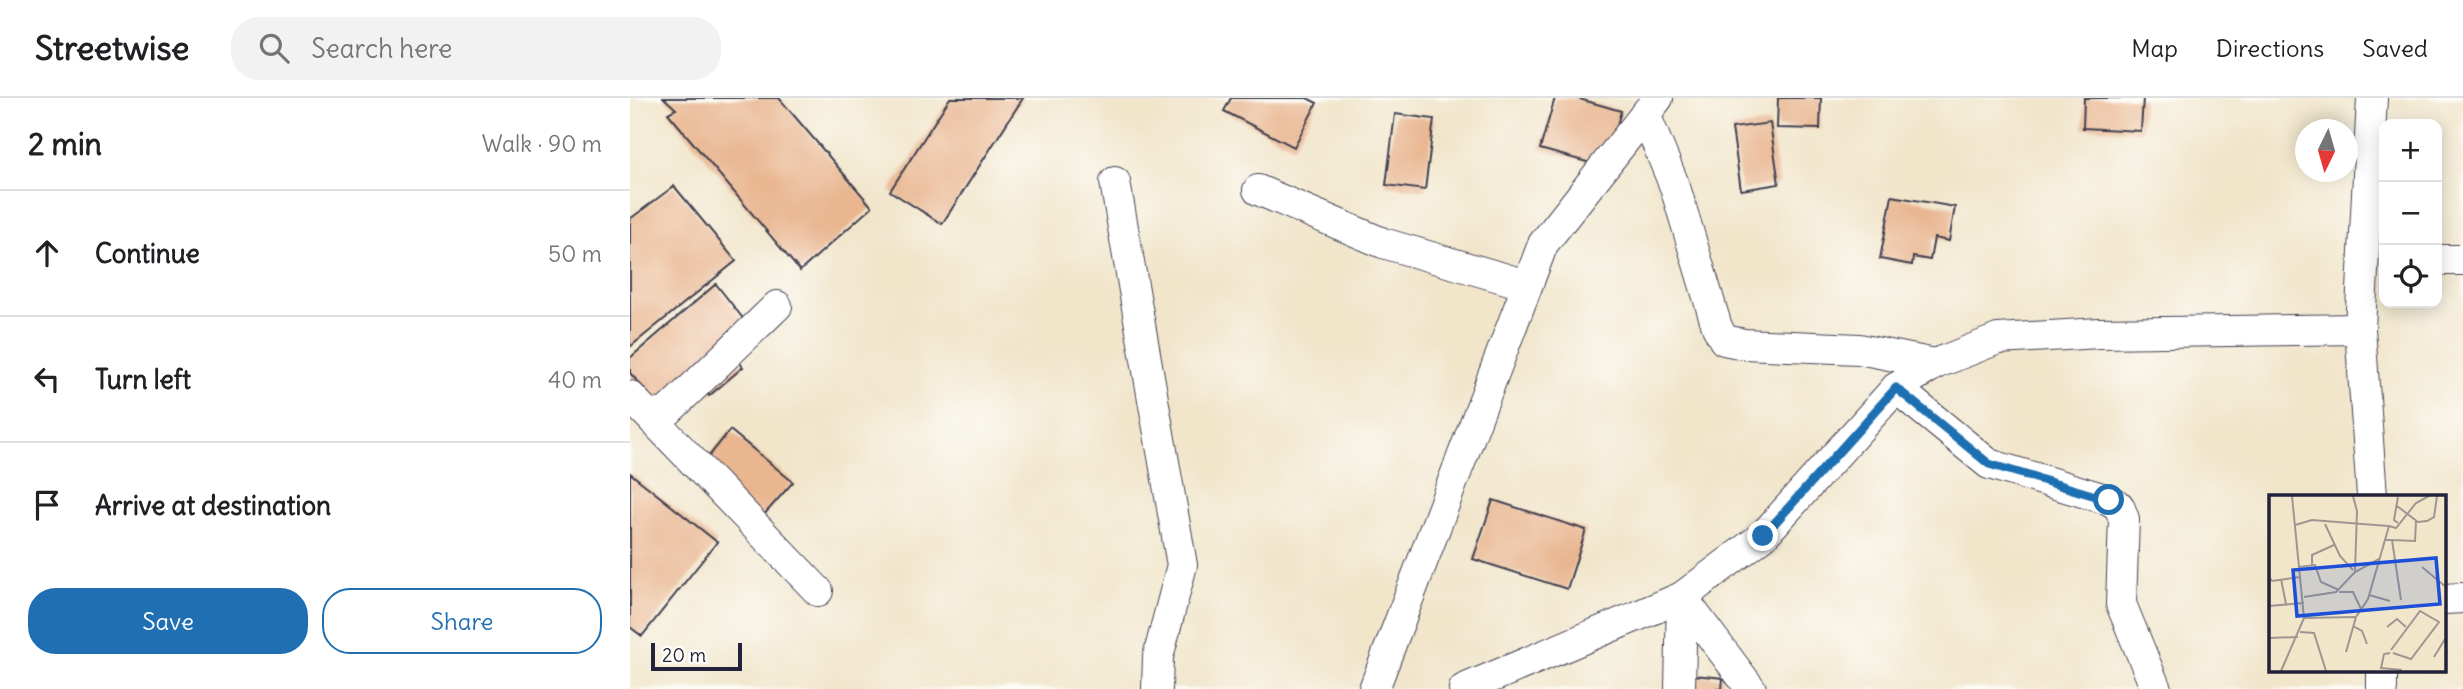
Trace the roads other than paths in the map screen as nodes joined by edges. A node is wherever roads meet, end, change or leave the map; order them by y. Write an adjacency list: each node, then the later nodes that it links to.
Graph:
1 (2372, 98): 5 (street)
2 (1651, 106): 8 (street); 11 (street)
3 (1115, 182): 19 (street)
4 (1258, 190): 8 (street)
5 (2373, 260): 10 (street)
6 (2442, 260): 7 (street)
7 (2463, 260)
8 (1527, 285): 20 (street)
9 (777, 306): 13 (street)
10 (2360, 329): 11 (street); 14 (street)
11 (1935, 364): 12 (street)
12 (1896, 388): 16 (street); 24 (street)
13 (640, 406): 15 (street)
14 (2372, 495)
15 (818, 591)
16 (1682, 597): 21 (street); 22 (street); 23 (street)
17 (2463, 598): 18 (street)
18 (2445, 599)
19 (1157, 689)
20 (1374, 689)
21 (1464, 689)
22 (1680, 689)
23 (1751, 689)
24 (2157, 689)

